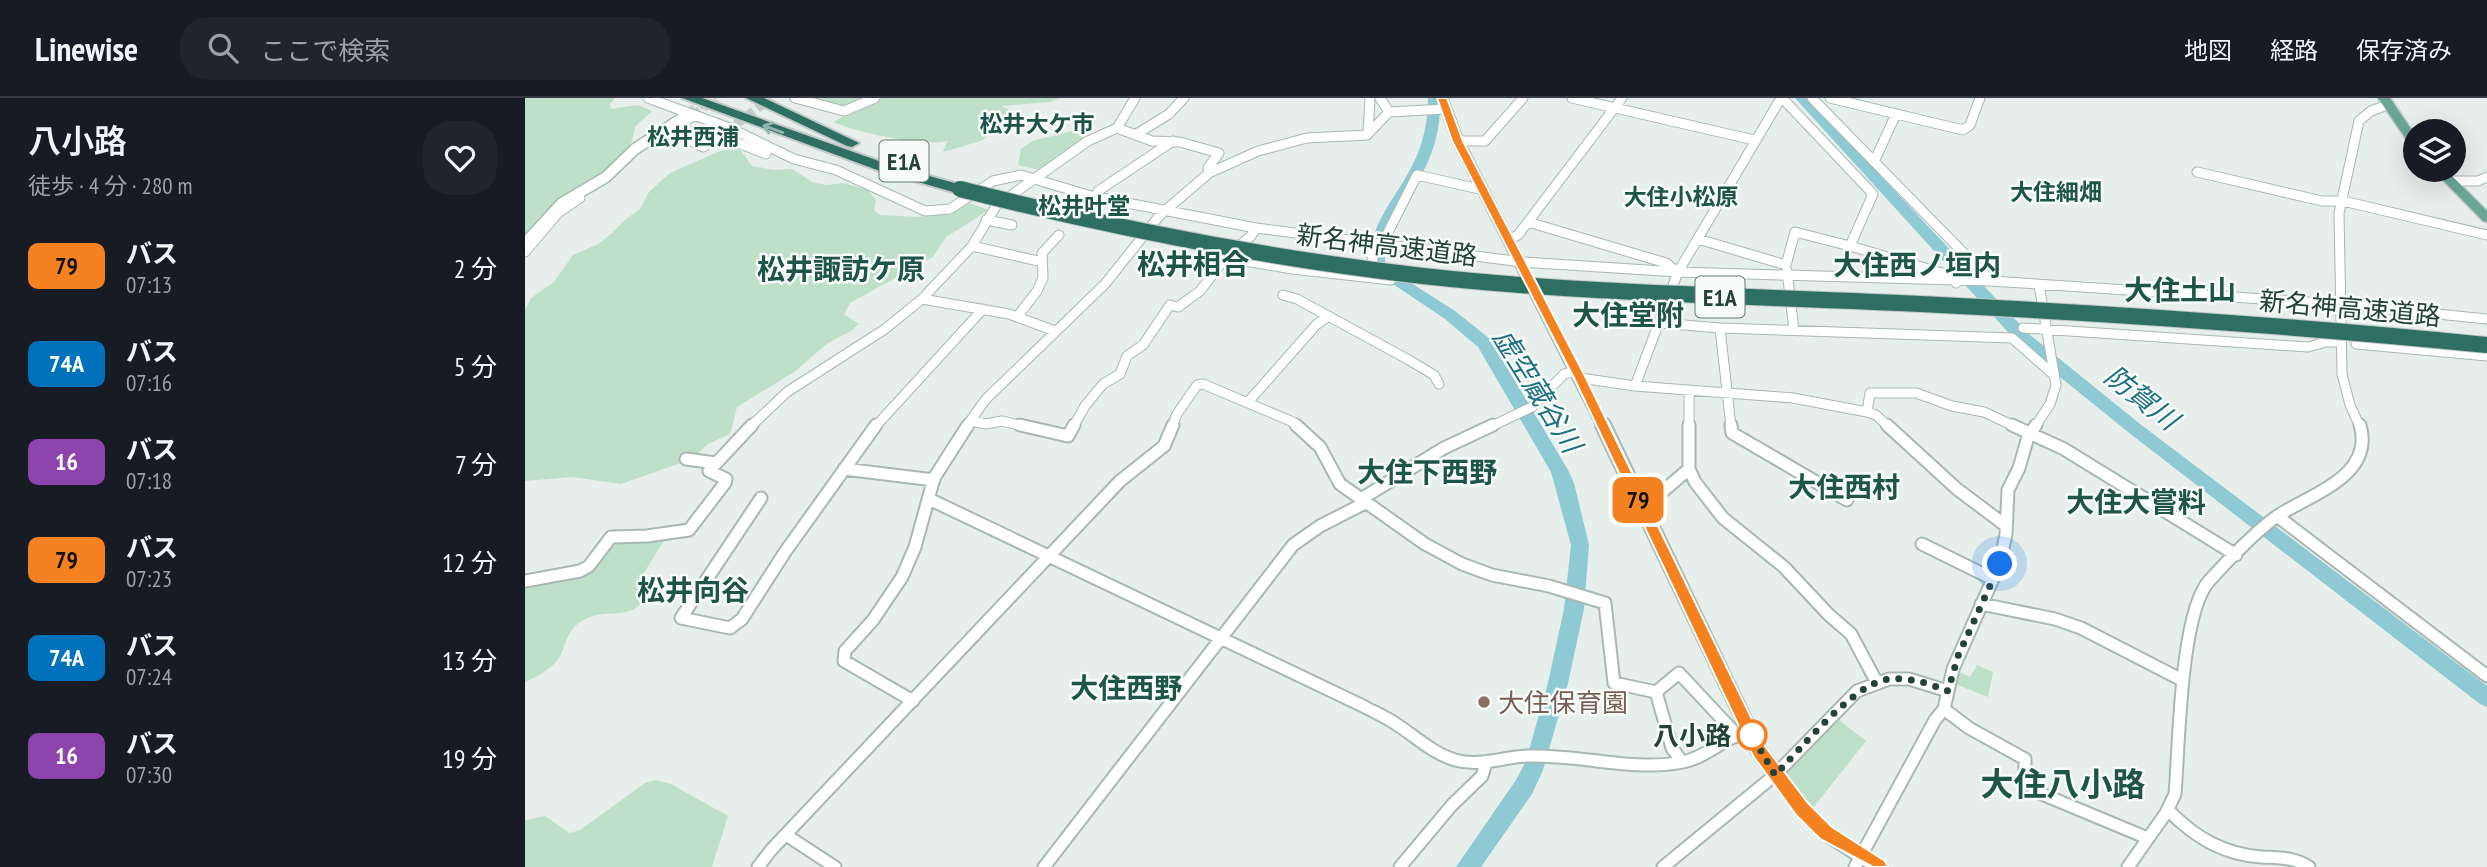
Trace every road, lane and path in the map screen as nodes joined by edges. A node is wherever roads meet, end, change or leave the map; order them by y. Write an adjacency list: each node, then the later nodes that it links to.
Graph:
1 (647, 98): 33 (street)
2 (689, 98): 32 (highway, one-way to 2)
3 (753, 98): 32 (highway)
4 (795, 98): 5 (street)
5 (875, 98)
6 (1135, 98): 24 (street)
7 (1184, 98): 26 (street)
8 (1370, 98): 27 (street)
9 (1380, 98): 20 (street)
10 (1523, 98): 31 (street)
11 (1572, 98): 19 (street)
12 (1622, 98): 19 (street)
13 (1781, 98): 28 (street); 59 (street)
14 (1812, 98): 34 (street)
15 (1830, 98): 21 (street)
16 (1980, 98): 21 (street)
17 (2386, 102): 23 (main road); 44 (street)
18 (1443, 103): 20 (street); 31 (street)
19 (1616, 108): 28 (street); 48 (street)
20 (1389, 112): 27 (street)
21 (1896, 114): 34 (street)
22 (690, 116): 25 (street); 55 (street)
23 (2403, 127)
24 (1117, 128): 26 (street); 37 (street)
25 (675, 130): 29 (street); 33 (street); 61 (street)
26 (1135, 135): 30 (street)
27 (1367, 135): 36 (street)
28 (1755, 140): 54 (street)
29 (714, 141)
30 (1173, 141): 36 (street); 43 (street)
31 (1458, 141): 42 (street)
32 (839, 145): 41 (highway, 新名神高速道路 / E1A)
33 (794, 159): 37 (street)
34 (1874, 162): 69 (street)
35 (2197, 172): 44 (street)
36 (1209, 173): 45 (street)
37 (1036, 177): 45 (street); 47 (street)
38 (2487, 177): 39 (street)
39 (2466, 181)
40 (2451, 182): 46 (main road)
41 (965, 185): 85 (highway, 新名神高速道路 / E1A); 88 (highway, 新名神高速道路 / E1A, bridge)
42 (1484, 190): 53 (street); 58 (street)
43 (1098, 191)
44 (2343, 201): 52 (street); 74 (street)
45 (1163, 212): 50 (street); 84 (street)
46 (2487, 218)
47 (986, 220): 49 (street); 57 (street)
48 (1528, 222): 53 (street); 67 (street)
49 (1012, 225)
50 (1256, 228): 56 (street); 62 (street)
51 (1059, 235): 63 (street)
52 (2487, 235)
53 (1510, 239): 64 (street)
54 (1698, 239): 66 (street); 67 (street)
55 (525, 243)
56 (1369, 244): 58 (street); 65 (street)
57 (972, 246): 63 (street); 73 (street)
58 (1381, 246): 64 (street)
59 (1850, 246): 66 (street); 70 (street)
60 (1283, 251): 65 (street)
61 (525, 252)
62 (1229, 254): 65 (street); 98 (street)
63 (1038, 261): 76 (street)
64 (1522, 262): 67 (street); 91 (street)
65 (1275, 265)
66 (1786, 265): 68 (street)
67 (1678, 272): 68 (street); 79 (street)
68 (1788, 277): 70 (street); 82 (street)
69 (1991, 281): 70 (street); 71 (street)
70 (1956, 282)
71 (2039, 285): 74 (street); 83 (street)
72 (1283, 295): 77 (street)
73 (922, 299): 75 (street); 101 (street)
74 (2339, 304): 78 (street); 86 (street)
75 (983, 309): 76 (street); 102 (street)
76 (1017, 317): 84 (street)
77 (1327, 317): 92 (street); 96 (street)
78 (2487, 319)
79 (1660, 323): 80 (street); 93 (street)
80 (1720, 328): 82 (street); 95 (street)
81 (2023, 328): 83 (street)
82 (1794, 330): 90 (street)
83 (2047, 330): 86 (street); 90 (street)
84 (1055, 331): 98 (street)
85 (2487, 335)
86 (2341, 342): 110 (street)
87 (2355, 344): 89 (street)
88 (2487, 345)
89 (2487, 356)
90 (2053, 373): 99 (street)
91 (1578, 375): 93 (street); 108 (street); 109 (street)
92 (1439, 384)
93 (1635, 386): 94 (street)
94 (1689, 390): 95 (street); 103 (street)
95 (1726, 392): 97 (street); 107 (street)
96 (1249, 401): 108 (street); 113 (street)
97 (1867, 412): 99 (street); 111 (street)
98 (971, 421): 104 (street)
99 (2031, 434): 111 (street); 114 (street)
100 (686, 459): 101 (street)
101 (716, 463): 116 (street)
102 (844, 469): 104 (street); 105 (street)
103 (1689, 469): 109 (street); 121 (street)
104 (934, 480): 106 (street)
105 (761, 498)
106 (929, 499): 113 (street); 124 (street)
107 (1847, 500)
108 (1363, 501): 118 (street); 123 (street)
109 (1642, 509): 126 (street)
110 (2269, 523): 114 (street); 119 (street)
111 (2005, 525): 115 (street)
112 (1922, 544): 115 (street)
113 (1051, 555): 118 (street); 124 (street)
114 (2236, 555): 120 (street)
115 (1993, 579): 117 (street)
116 (525, 581)
117 (1981, 604): 120 (street); 122 (street)
118 (1223, 639): 129 (street); 138 (street)
119 (2487, 676)
120 (2182, 680): 131 (street)
121 (1876, 681): 122 (street); 130 (street)
122 (1948, 691): 125 (street)
123 (1656, 692): 127 (street); 128 (street)
124 (912, 701): 132 (street)
125 (1944, 709): 133 (street); 134 (street)
126 (1750, 732): 127 (street); 130 (street)
127 (1736, 734): 128 (street)
128 (1682, 762): 129 (street)
129 (1486, 763): 139 (street)
130 (1775, 775): 134 (street); 135 (street)
131 (2169, 811): 133 (street); 142 (street)
132 (786, 835): 136 (street); 137 (street)
133 (2145, 837): 141 (street)
134 (1858, 862): 140 (street)
135 (1666, 866)
136 (758, 867)
137 (835, 867)
138 (1044, 867)
139 (1400, 867)
140 (1879, 867)
141 (2129, 867)
142 (2309, 867)

